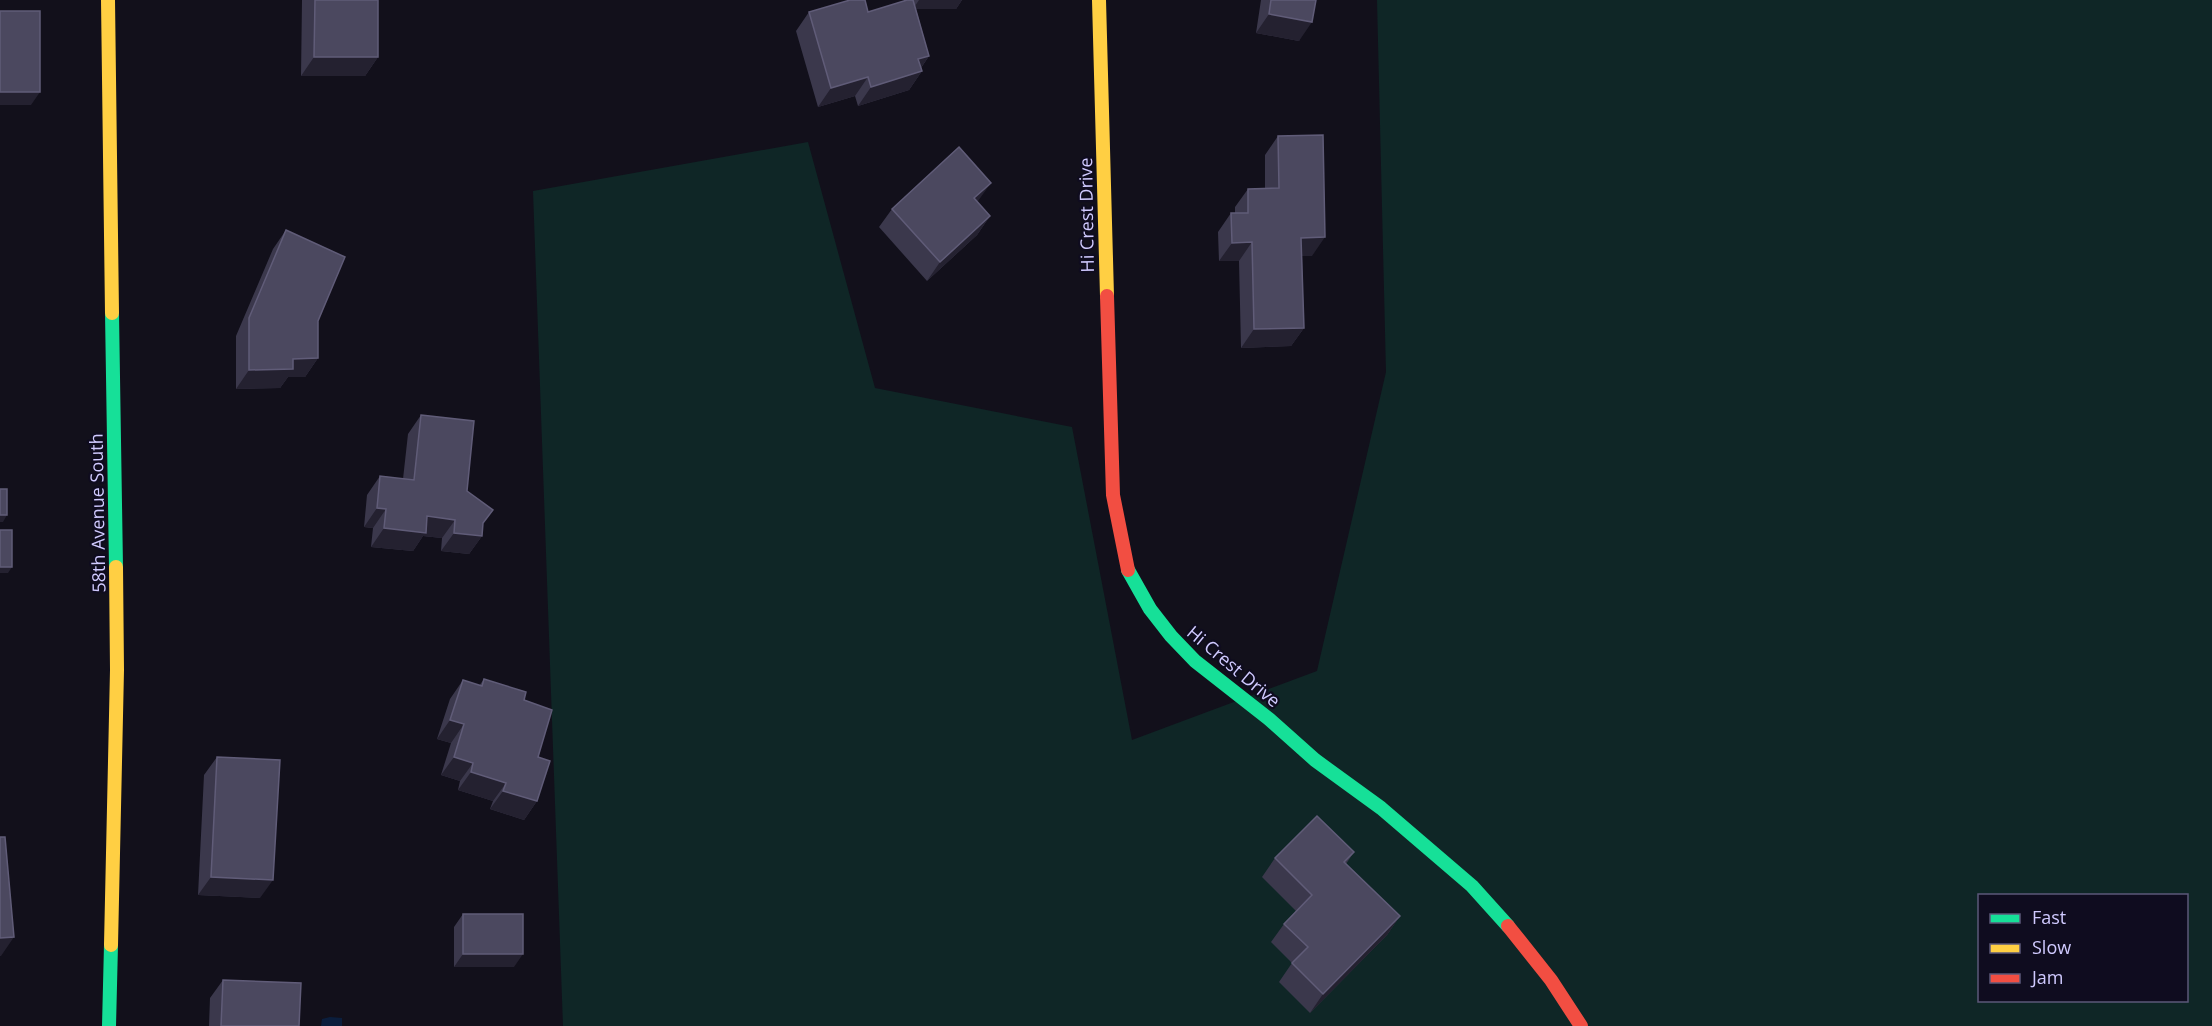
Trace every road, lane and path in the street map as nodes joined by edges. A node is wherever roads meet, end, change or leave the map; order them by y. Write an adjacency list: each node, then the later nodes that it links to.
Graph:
1 (108, 0): 3 (street, 58th Avenue South)
2 (1099, 0): 4 (street, Hi Crest Drive)
3 (109, 1026)
4 (1581, 1026)

